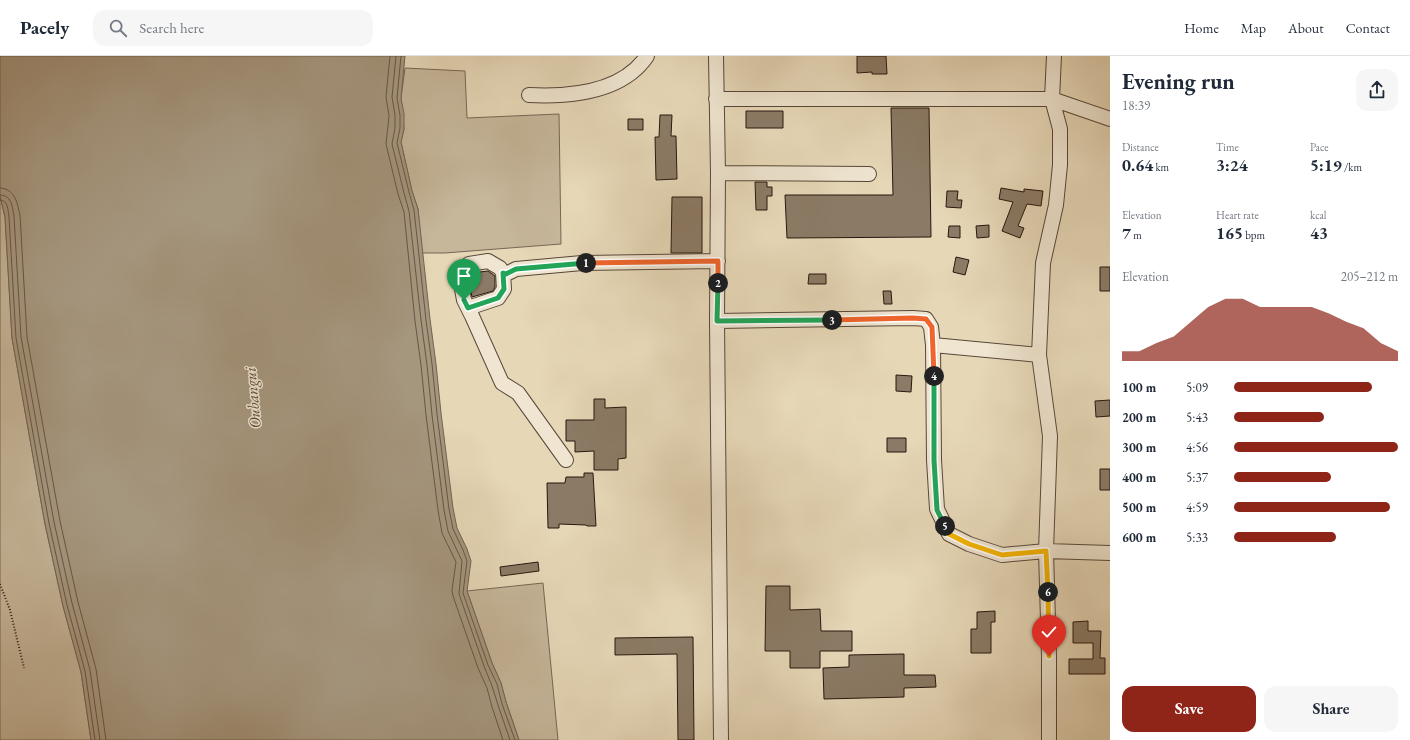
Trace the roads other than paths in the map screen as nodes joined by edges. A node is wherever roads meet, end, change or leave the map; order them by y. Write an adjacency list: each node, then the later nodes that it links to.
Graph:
1 (647, 56): 4 (street)
2 (716, 56): 6 (street)
3 (1054, 56): 5 (street)
4 (528, 95)
5 (1052, 98): 6 (street); 7 (street); 15 (street)
6 (716, 99): 8 (street)
7 (1110, 119)
8 (718, 172): 9 (street); 10 (street)
9 (869, 174)
10 (718, 261): 11 (street); 13 (street)
11 (503, 273): 12 (street); 12 (street)
12 (468, 308): 16 (street)
13 (717, 321): 14 (street); 19 (street)
14 (933, 345): 15 (street); 17 (street)
15 (1039, 355): 17 (street)
16 (566, 460)
17 (1046, 551): 18 (street); 20 (street)
18 (1110, 553)
19 (721, 740)
20 (1049, 740)

